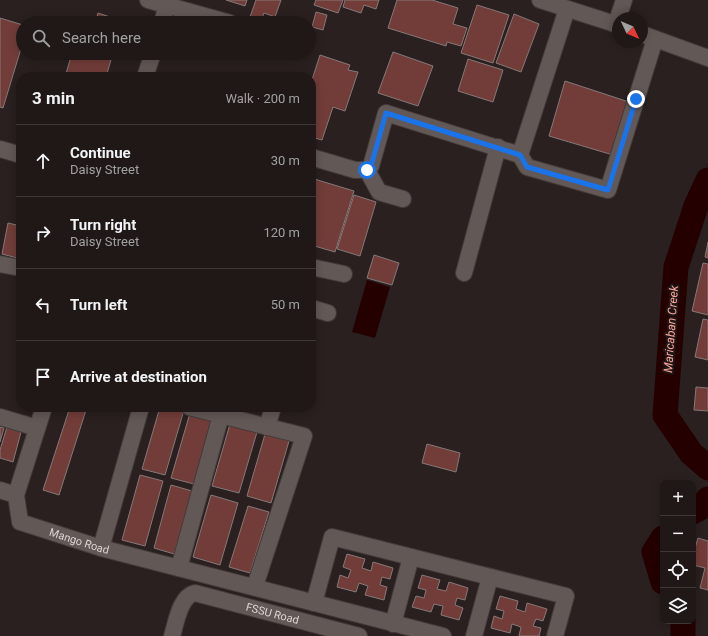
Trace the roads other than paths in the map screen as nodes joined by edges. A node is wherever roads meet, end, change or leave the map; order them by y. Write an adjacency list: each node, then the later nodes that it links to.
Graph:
1 (540, 0): 5 (street)
2 (624, 0): 6 (street)
3 (157, 2): 4 (street); 7 (street)
4 (193, 6): 8 (street)
5 (567, 9): 9 (street); 17 (street)
6 (621, 12)
7 (160, 16)
8 (215, 16)
9 (612, 20)
10 (649, 37): 11 (street); 17 (street)
11 (708, 58)
12 (151, 60): 13 (street)
13 (147, 72)
14 (498, 147): 17 (street); 19 (street); 24 (street)
15 (0, 149): 16 (street)
16 (16, 154)
17 (520, 155)
18 (316, 158): 19 (street)
19 (367, 170): 20 (street)
20 (403, 199)
21 (0, 264): 22 (street)
22 (16, 267)
23 (316, 268): 25 (street)
24 (464, 273)
25 (344, 274)
26 (316, 309): 27 (street)
27 (328, 313)
28 (42, 412): 35 (street, Mango Road)
29 (140, 412): 38 (street)
30 (209, 412): 32 (street)
31 (272, 412): 34 (street)
32 (221, 415): 34 (street); 40 (street)
33 (0, 418): 35 (street)
34 (267, 427): 42 (street)
35 (37, 428): 37 (street, Mango Road)
36 (0, 490): 37 (street)
37 (16, 495): 38 (street, Mango Road)
38 (101, 548): 40 (street, Mango Road)
39 (411, 557): 41 (street); 43 (street); 44 (street)
40 (179, 568): 42 (street, Mango Road)
41 (490, 577): 48 (street); 49 (street)
42 (255, 586): 43 (street, Mango Road)
43 (314, 603): 44 (street, Mango Road)
44 (393, 624): 47 (street, Mango Road)
45 (172, 636): 46 (street, FSSU Road)
46 (359, 636)
47 (443, 636)
48 (474, 636)
49 (555, 636)

